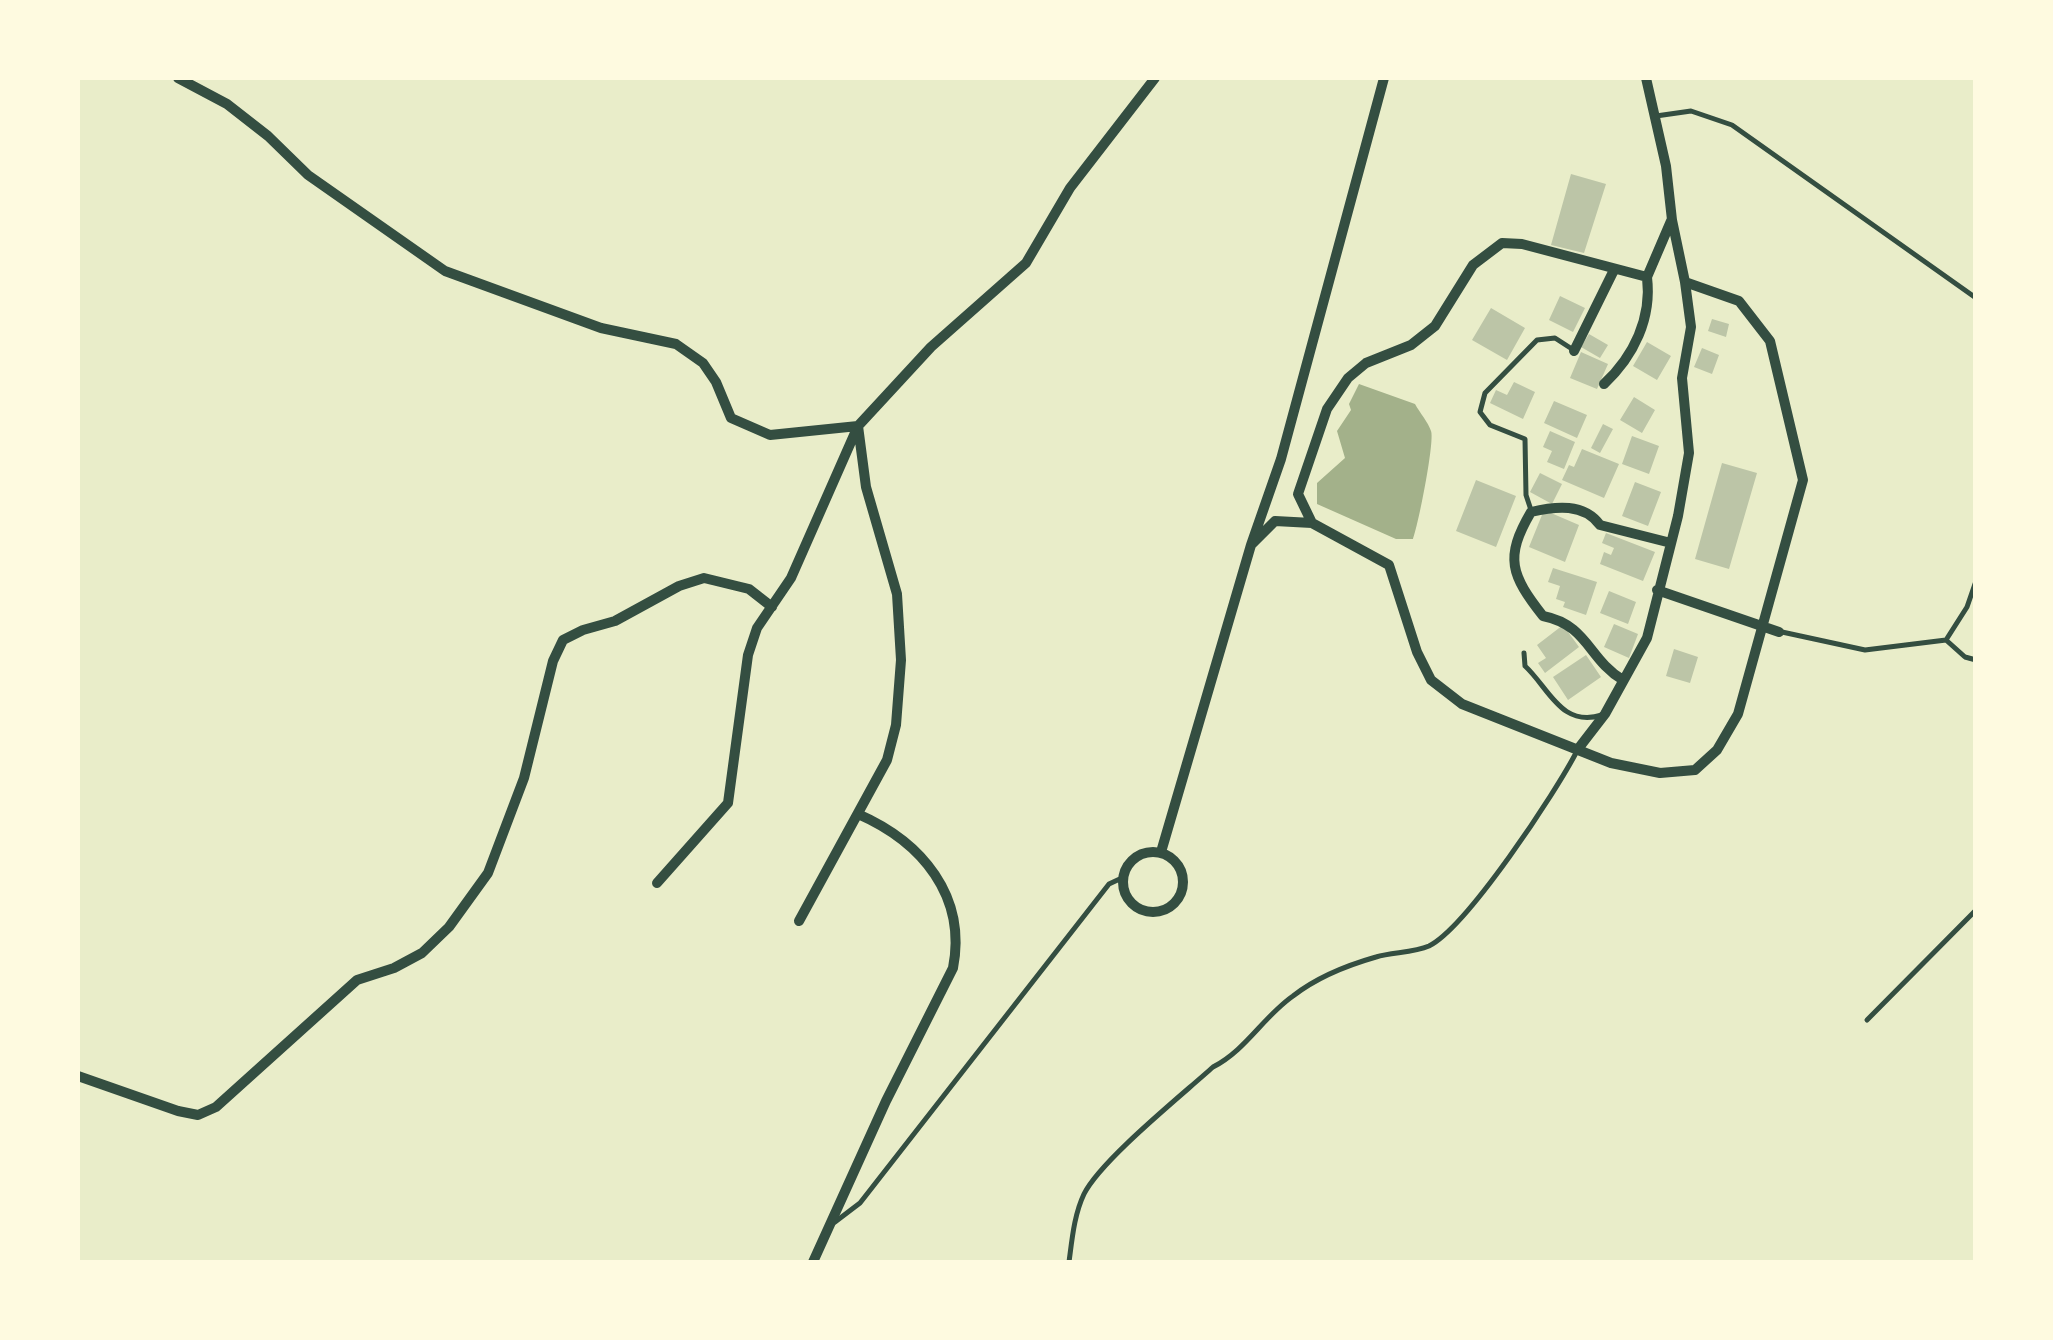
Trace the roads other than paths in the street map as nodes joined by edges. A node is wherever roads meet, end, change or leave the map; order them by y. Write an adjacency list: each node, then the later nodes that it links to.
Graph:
1 (178, 78): 13 (street)
2 (1156, 78): 13 (street)
3 (1384, 78): 17 (street)
4 (1646, 78): 5 (street)
5 (1653, 117): 6 (street); 10 (lane)
6 (1672, 220): 8 (street); 9 (street)
7 (1614, 270): 8 (street); 11 (street); 15 (street)
8 (1647, 277): 12 (street)
9 (1686, 282): 16 (street); 21 (street)
10 (1976, 298)
11 (1574, 351): 14 (lane)
12 (1604, 384)
13 (858, 426): 20 (street); 29 (street)
14 (1532, 512): 16 (street); 26 (street)
15 (1312, 523): 17 (street); 28 (street)
16 (1671, 543): 19 (street)
17 (1251, 544): 30 (street)
18 (1976, 581): 23 (lane)
19 (1657, 590): 21 (street); 26 (street)
20 (772, 607): 32 (street); 36 (street)
21 (1762, 626): 22 (street); 28 (street)
22 (1779, 632): 23 (lane)
23 (1946, 640): 25 (lane)
24 (1524, 653): 27 (lane)
25 (1976, 660)
26 (1623, 680): 27 (street)
27 (1604, 714): 28 (street)
28 (1578, 749): 39 (lane)
29 (858, 814): 34 (street); 37 (street)
30 (1160, 852): 31 (street); 31 (street)
31 (1124, 877): 37 (lane)
32 (657, 883)
33 (1976, 910): 35 (lane)
34 (799, 921)
35 (1868, 1020)
36 (78, 1076)
37 (827, 1226): 38 (street)
38 (813, 1262)
39 (1069, 1262)

